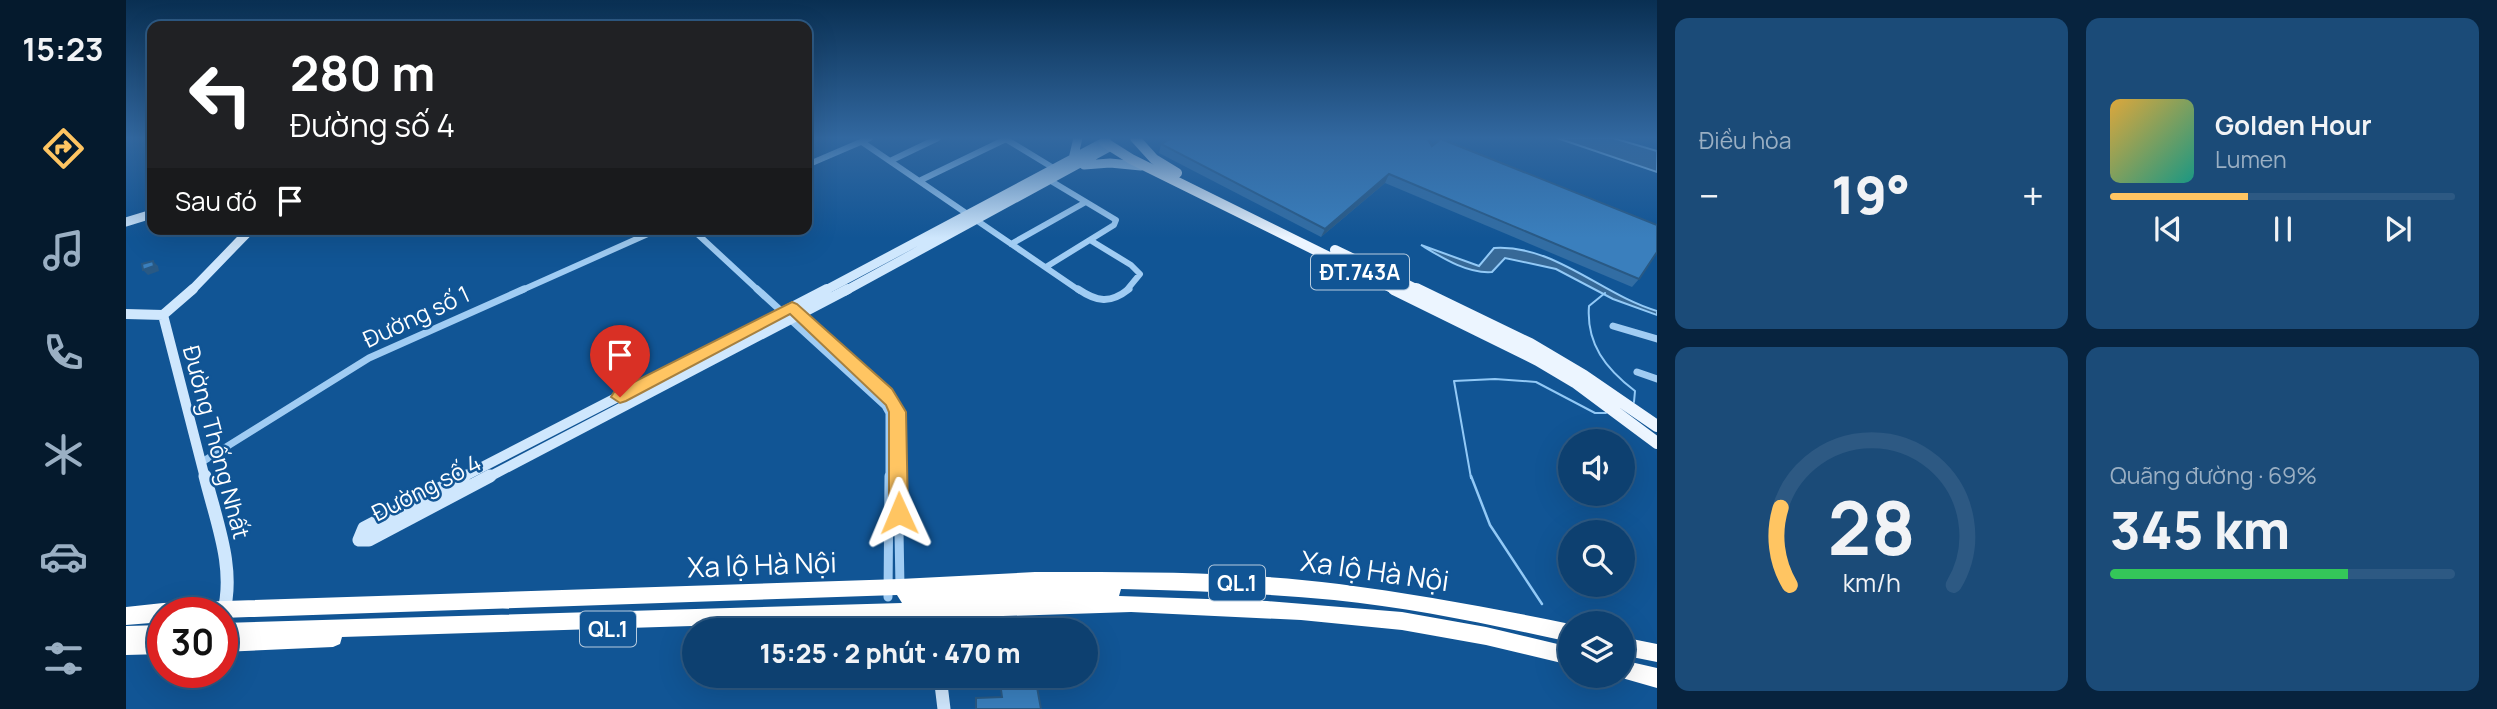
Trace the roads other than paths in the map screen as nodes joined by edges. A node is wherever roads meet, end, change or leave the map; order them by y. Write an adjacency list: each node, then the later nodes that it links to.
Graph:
1 (905, 171): 10 (street)
2 (939, 171): 10 (street)
3 (1053, 171): 9 (street, Đường số 4)
4 (1059, 171): 9 (street, Đường số 4)
5 (1162, 171): 28 (main road, ĐT.743A)
6 (1167, 171): 8 (main road, ĐT.743A)
7 (1175, 171): 8 (main road)
8 (1182, 176): 28 (main road, ĐT.743A)
9 (1046, 178): 11 (street); 13 (street, Đường số 4)
10 (919, 181): 13 (street)
11 (1084, 203): 18 (street); 19 (street)
12 (147, 216): 14 (street)
13 (972, 217): 19 (street); 21 (street, Đường số 4)
14 (126, 222)
15 (245, 235): 23 (street)
16 (646, 235): 30 (street, Đường số 1)
17 (699, 235): 21 (street)
18 (1090, 240): 20 (street); 20 (street)
19 (1011, 244): 20 (street)
20 (1045, 267)
21 (788, 312): 21 (street, Đường số 4); 31 (street)
22 (126, 314): 23 (street)
23 (163, 315): 30 (street, Đường Thống Nhất)
24 (1613, 326): 25 (street)
25 (1657, 339)
26 (1637, 372): 27 (street)
27 (1657, 379)
28 (1605, 397): 29 (main road, ĐT.743A); 29 (main road, ĐT.743A)
29 (1656, 435)
30 (202, 463): 32 (street, Đường Thống Nhất)
31 (894, 592): 35 (highway, Xa lộ Hà Nội / QL.1); 41 (highway, Xa lộ Hà Nội / QL.1)
32 (228, 597)
33 (147, 614): 34 (highway, Xa lộ Hà Nội / QL.1)
34 (126, 616)
35 (238, 616)
36 (947, 618): 49 (highway, QL.1)
37 (147, 622): 38 (highway)
38 (126, 623)
39 (682, 626): 43 (highway, QL.1)
40 (238, 632): 43 (highway, QL.1)
41 (1558, 633)
42 (147, 634): 44 (highway)
43 (317, 634): 45 (highway, QL.1)
44 (126, 635)
45 (238, 641)
46 (147, 645): 47 (highway)
47 (126, 646)
48 (1635, 649): 50 (highway)
49 (1558, 653)
50 (1657, 653)
51 (1635, 672): 53 (highway)
52 (1635, 673): 54 (highway)
53 (1657, 678)
54 (1657, 686)
55 (941, 688): 56 (street)
56 (944, 709)

